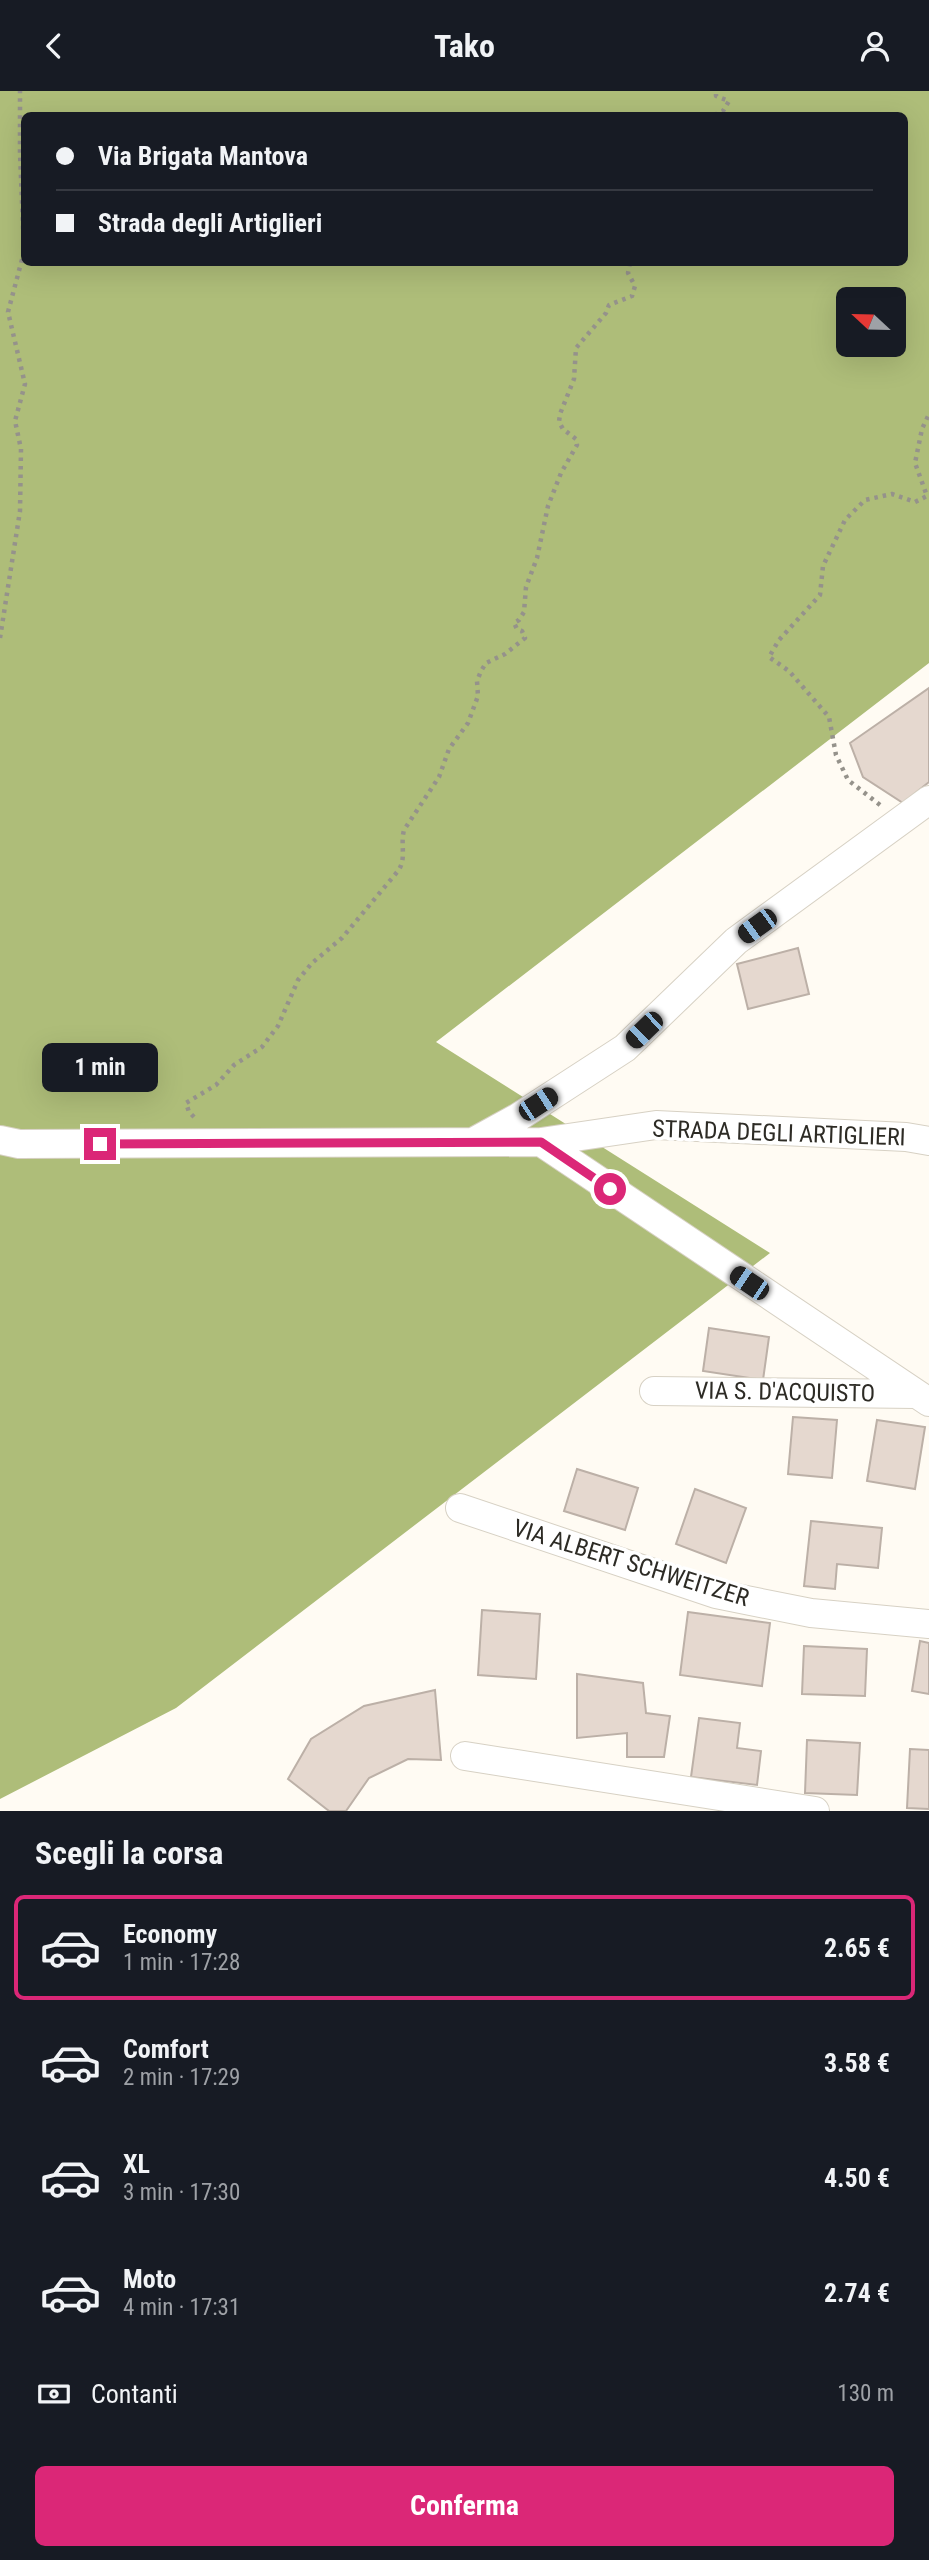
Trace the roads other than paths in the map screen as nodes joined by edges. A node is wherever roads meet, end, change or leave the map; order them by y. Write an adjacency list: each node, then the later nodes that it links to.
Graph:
1 (929, 800): 4 (street)
2 (0, 1140): 4 (street, STRADA DEGLI ARTIGLIERI)
3 (929, 1141): 5 (street, STRADA DEGLI ARTIGLIERI)
4 (473, 1142): 5 (street, STRADA DEGLI ARTIGLIERI)
5 (541, 1142): 7 (street)
6 (654, 1391): 7 (street, VIA S. D'ACQUISTO)
7 (923, 1398)
8 (460, 1508): 9 (street, VIA ALBERT SCHWEITZER)
9 (929, 1625)
10 (465, 1756): 11 (street)
11 (815, 1811)

